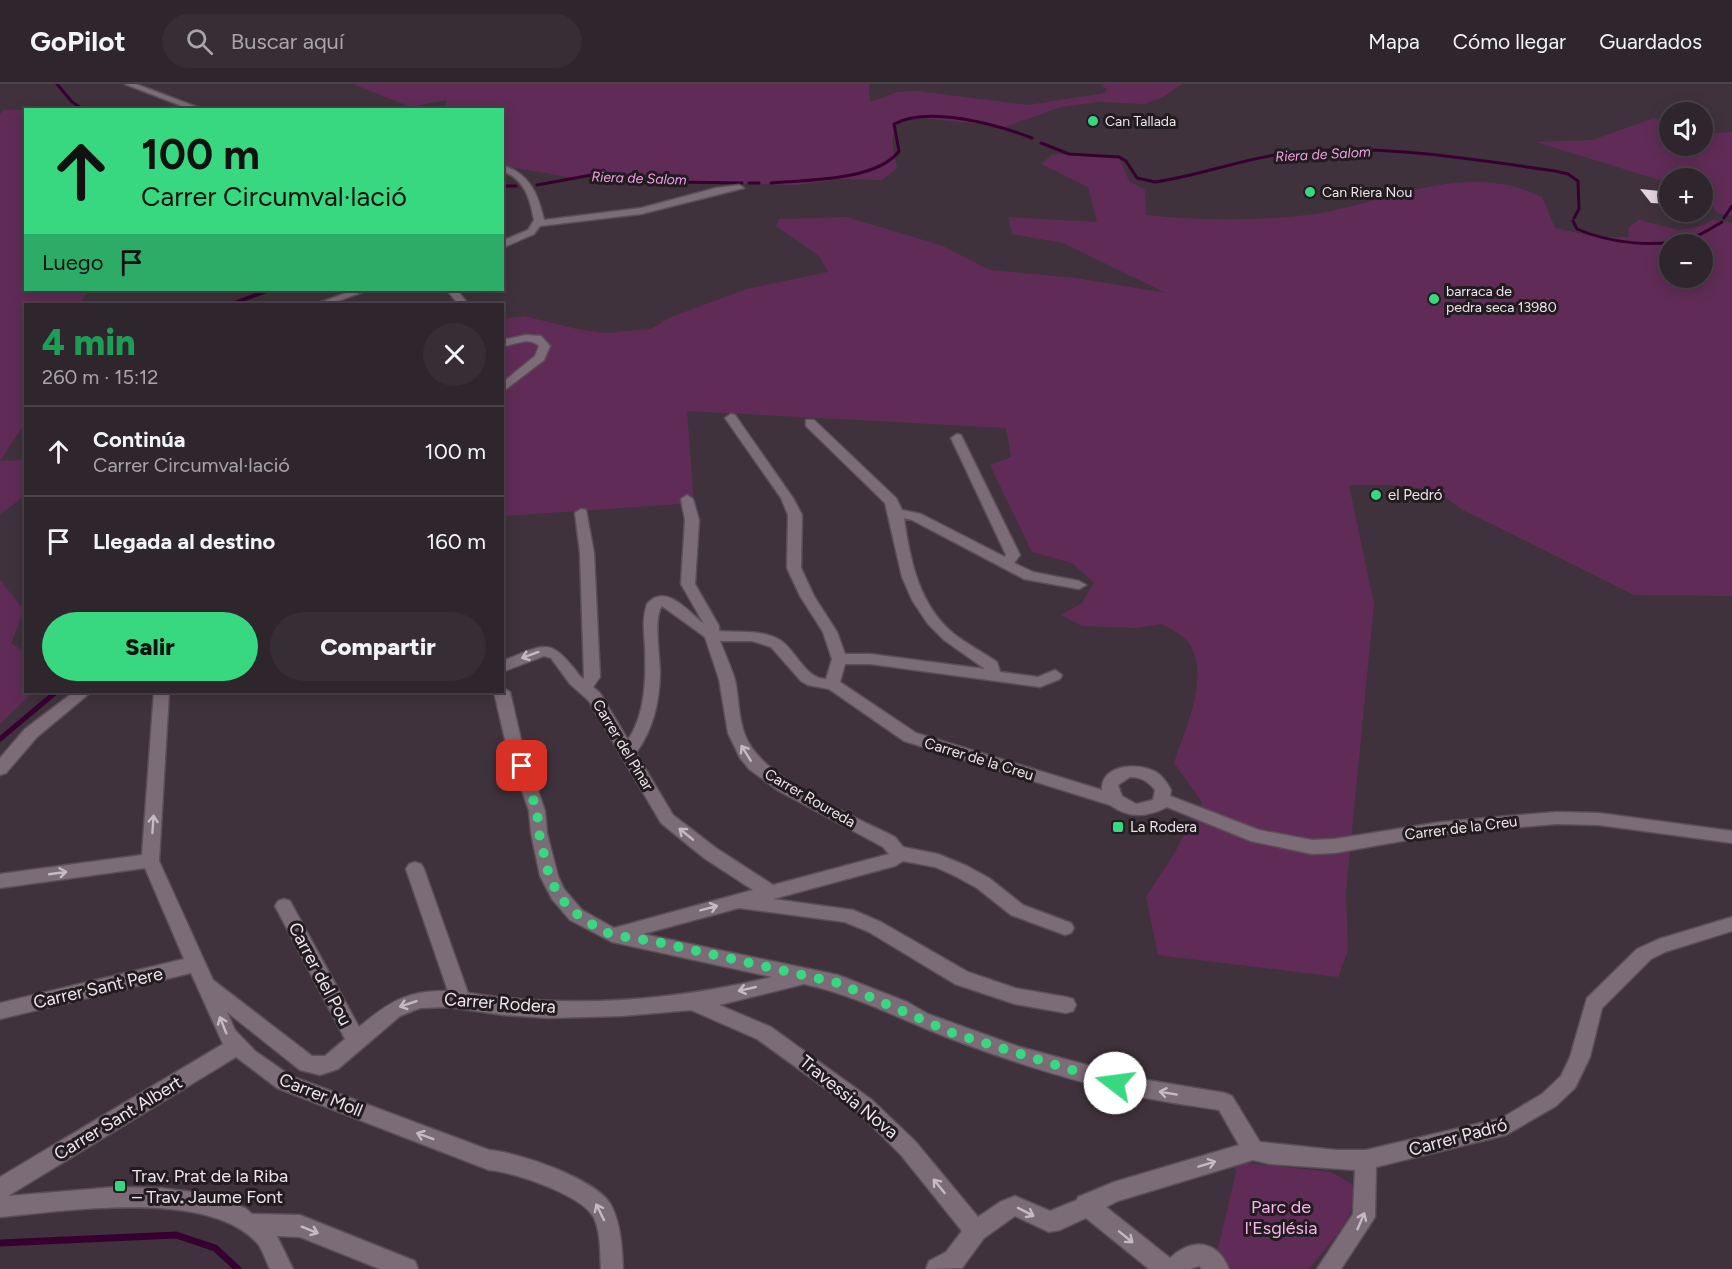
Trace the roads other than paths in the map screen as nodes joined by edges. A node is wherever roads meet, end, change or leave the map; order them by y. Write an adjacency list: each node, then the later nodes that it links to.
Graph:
1 (129, 84): 2 (street)
2 (195, 108)
3 (504, 169): 5 (street)
4 (739, 188): 5 (street)
5 (538, 224): 6 (street)
6 (504, 244)
7 (360, 291): 9 (street)
8 (453, 291): 10 (street)
9 (324, 303)
10 (462, 303)
11 (504, 344): 12 (street)
12 (504, 387)
13 (732, 417): 22 (street)
14 (810, 423): 18 (street)
15 (957, 438): 19 (street)
16 (687, 499): 21 (street, Carrer Roureda)
17 (581, 513): 27 (street, Carrer del Pinar)
18 (897, 513): 19 (street); 25 (street)
19 (1000, 562): 20 (street)
20 (1079, 585)
21 (711, 635): 26 (street, Carrer de la Creu); 31 (street); 36 (street, Carrer Roureda, one-way to 21)
22 (839, 659): 25 (street); 26 (street)
23 (504, 666): 27 (street, one-way to 23)
24 (1055, 675): 25 (street)
25 (987, 676)
26 (832, 684): 34 (street, Carrer de la Creu)
27 (585, 687): 31 (street, Carrer del Pinar)
28 (82, 693): 32 (street)
29 (161, 693): 37 (street, Carrer Moll, one-way to 29)
30 (502, 693): 46 (street)
31 (629, 751): 40 (street, Carrer del Pinar, one-way to 31)
32 (0, 769)
33 (1162, 799): 34 (street, Carrer de la Creu); 34 (street); 35 (street, Carrer de la Creu)
34 (1114, 800)
35 (1732, 837)
36 (898, 853): 40 (street); 45 (street)
37 (150, 861): 39 (street, one-way to 37); 48 (street, Carrer Moll)
38 (415, 869): 51 (street)
39 (0, 881)
40 (768, 891): 41 (street)
41 (733, 901): 43 (street, one-way to 41); 53 (street)
42 (284, 906): 55 (street, Carrer del Pou)
43 (668, 919): 46 (street); 47 (street)
44 (1732, 924): 58 (street, Carrer Padró)
45 (1065, 928)
46 (612, 935): 47 (street)
47 (657, 942): 49 (street)
48 (196, 964): 50 (street, Carrer Moll); 54 (street, Carrer Sant Pere)
49 (804, 976): 52 (street, Carrer Rodera, one-way to 52); 57 (street, one-way to 49)
50 (207, 986): 55 (street, Carrer Rodera); 56 (street, Carrer Moll, one-way to 50)
51 (460, 998): 52 (street, Carrer Rodera); 55 (street, Carrer Rodera, one-way to 55)
52 (692, 1002): 63 (street, Travessia Nova, one-way to 52)
53 (1066, 1005)
54 (0, 1011)
55 (356, 1041)
56 (236, 1047): 59 (street, Carrer Sant Albert); 66 (street, Carrer Moll, one-way to 56)
57 (1253, 1150): 58 (street, Carrer Padró); 60 (street, one-way to 57)
58 (1366, 1160): 71 (street, one-way to 58)
59 (0, 1189)
60 (1086, 1204): 63 (street, one-way to 60); 68 (street, one-way to 68)
61 (0, 1207): 62 (street)
62 (252, 1224): 64 (street); 65 (street, one-way to 65)
63 (976, 1231): 67 (street)
64 (282, 1269)
65 (407, 1269)
66 (612, 1269)
67 (937, 1269)
68 (1166, 1269)
69 (1174, 1269): 70 (street)
70 (1218, 1269)
71 (1328, 1269)

